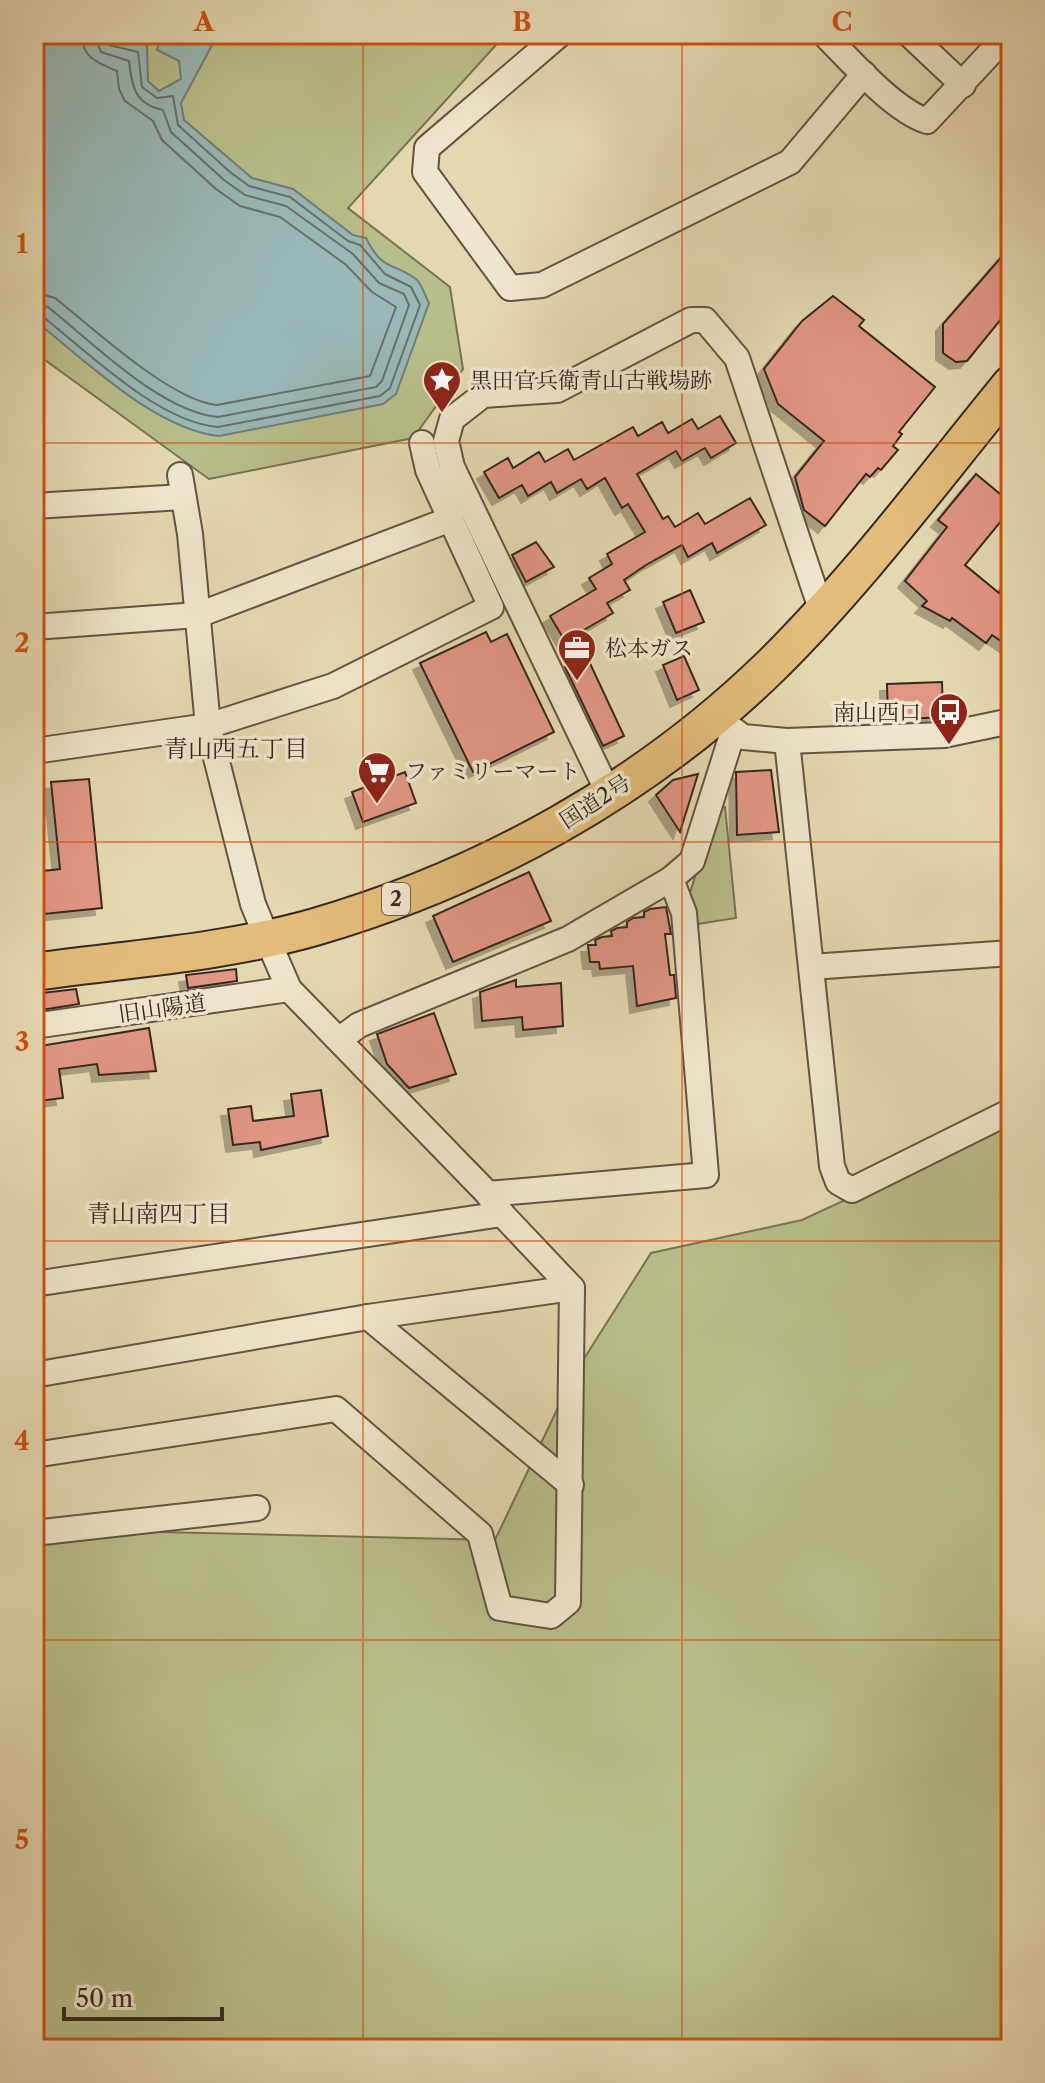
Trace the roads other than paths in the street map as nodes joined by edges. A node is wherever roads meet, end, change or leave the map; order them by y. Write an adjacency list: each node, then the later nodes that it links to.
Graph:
1 (560, 34): 5 (street)
2 (824, 34): 5 (street)
3 (909, 34): 6 (street)
4 (1008, 34): 6 (street)
5 (864, 74): 6 (street)
6 (963, 85)
7 (1007, 394): 11 (highway, 国道2号 / 2)
8 (422, 443): 10 (street)
9 (34, 506): 12 (street)
10 (451, 519): 12 (street); 16 (street)
11 (822, 612): 15 (highway, 国道2号 / 2); 19 (street)
12 (198, 615): 13 (street); 16 (street)
13 (34, 627)
14 (1011, 721): 17 (street)
15 (724, 724): 17 (street); 19 (highway, 国道2号 / 2); 20 (street)
16 (208, 726): 18 (street); 21 (street)
17 (787, 741): 23 (street)
18 (34, 751)
19 (609, 794): 21 (highway, 国道2号 / 2)
20 (671, 879): 27 (street); 29 (street)
21 (267, 938): 24 (highway, 国道2号 / 2); 25 (street)
22 (1011, 953): 23 (street)
23 (811, 967): 28 (street)
24 (34, 972)
25 (289, 989): 26 (street, 旧山陽道); 27 (street)
26 (34, 1026)
27 (340, 1039): 29 (street)
28 (1011, 1111)
29 (495, 1204): 30 (street); 31 (street)
30 (34, 1284)
31 (572, 1288): 32 (street); 35 (street)
32 (368, 1317): 33 (street); 35 (street)
33 (34, 1375)
34 (34, 1455): 35 (street)
35 (571, 1485)
36 (257, 1508): 37 (street)
37 (34, 1533)

